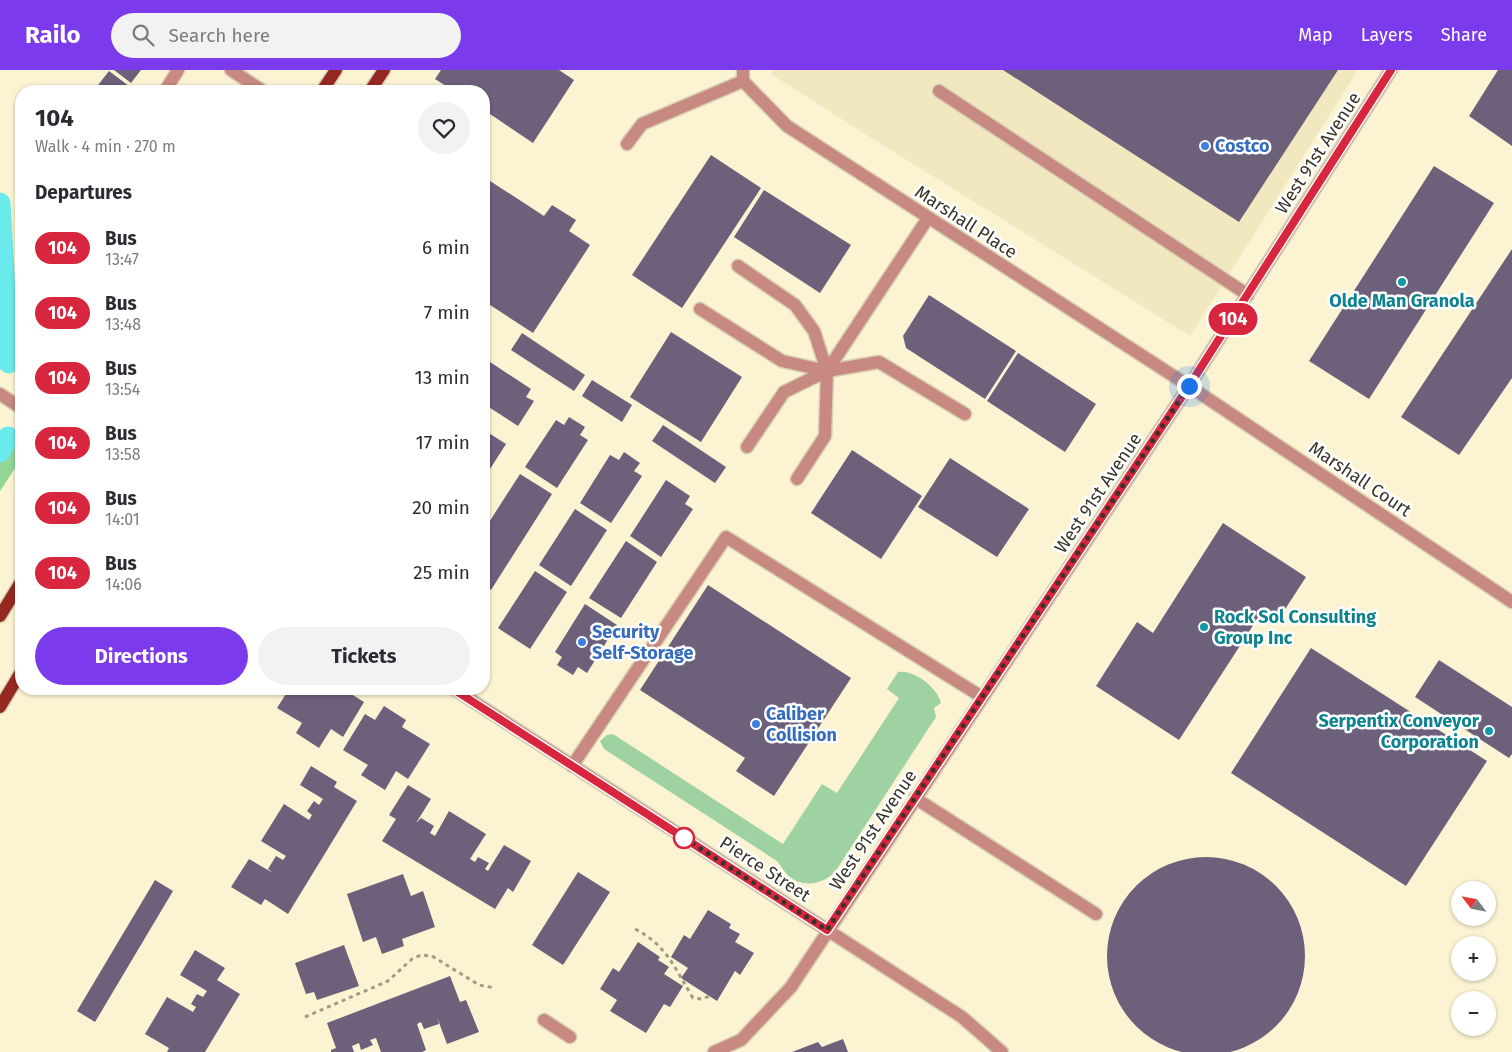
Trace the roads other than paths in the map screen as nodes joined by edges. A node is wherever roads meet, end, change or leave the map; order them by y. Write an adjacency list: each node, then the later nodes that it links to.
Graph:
1 (178, 70): 7 (street)
2 (231, 70): 8 (street)
3 (336, 70): 9 (main road)
4 (384, 70): 10 (main road)
5 (1391, 70): 15 (street, West 91st Avenue)
6 (743, 75): 12 (street); 13 (street, Marshall Place)
7 (168, 85)
8 (254, 85)
9 (326, 85)
10 (374, 85)
11 (939, 91): 15 (street)
12 (627, 144)
13 (928, 218): 17 (street); 18 (street, Marshall Place)
14 (738, 266): 17 (street)
15 (1248, 295): 18 (street, West 91st Avenue)
16 (700, 309): 17 (street)
17 (828, 371): 21 (street); 22 (street); 23 (street)
18 (1189, 386): 25 (street, Marshall Court); 29 (street, West 91st Avenue)
19 (0, 394): 20 (street)
20 (15, 404)
21 (965, 414)
22 (747, 447)
23 (797, 479)
24 (15, 592): 26 (main road)
25 (1512, 602)
26 (0, 616)
27 (15, 682): 30 (main road)
28 (463, 695): 31 (street, Pierce Street)
29 (982, 697): 31 (street); 32 (street, West 91st Avenue)
30 (0, 706)
31 (572, 766): 34 (street, Pierce Street)
32 (915, 798): 33 (street); 34 (street, West 91st Avenue)
33 (1096, 914)
34 (827, 930): 37 (street, West 91st Avenue); 38 (street, Pierce Street)
35 (544, 1020): 36 (street)
36 (570, 1037)
37 (714, 1052)
38 (1002, 1052)

